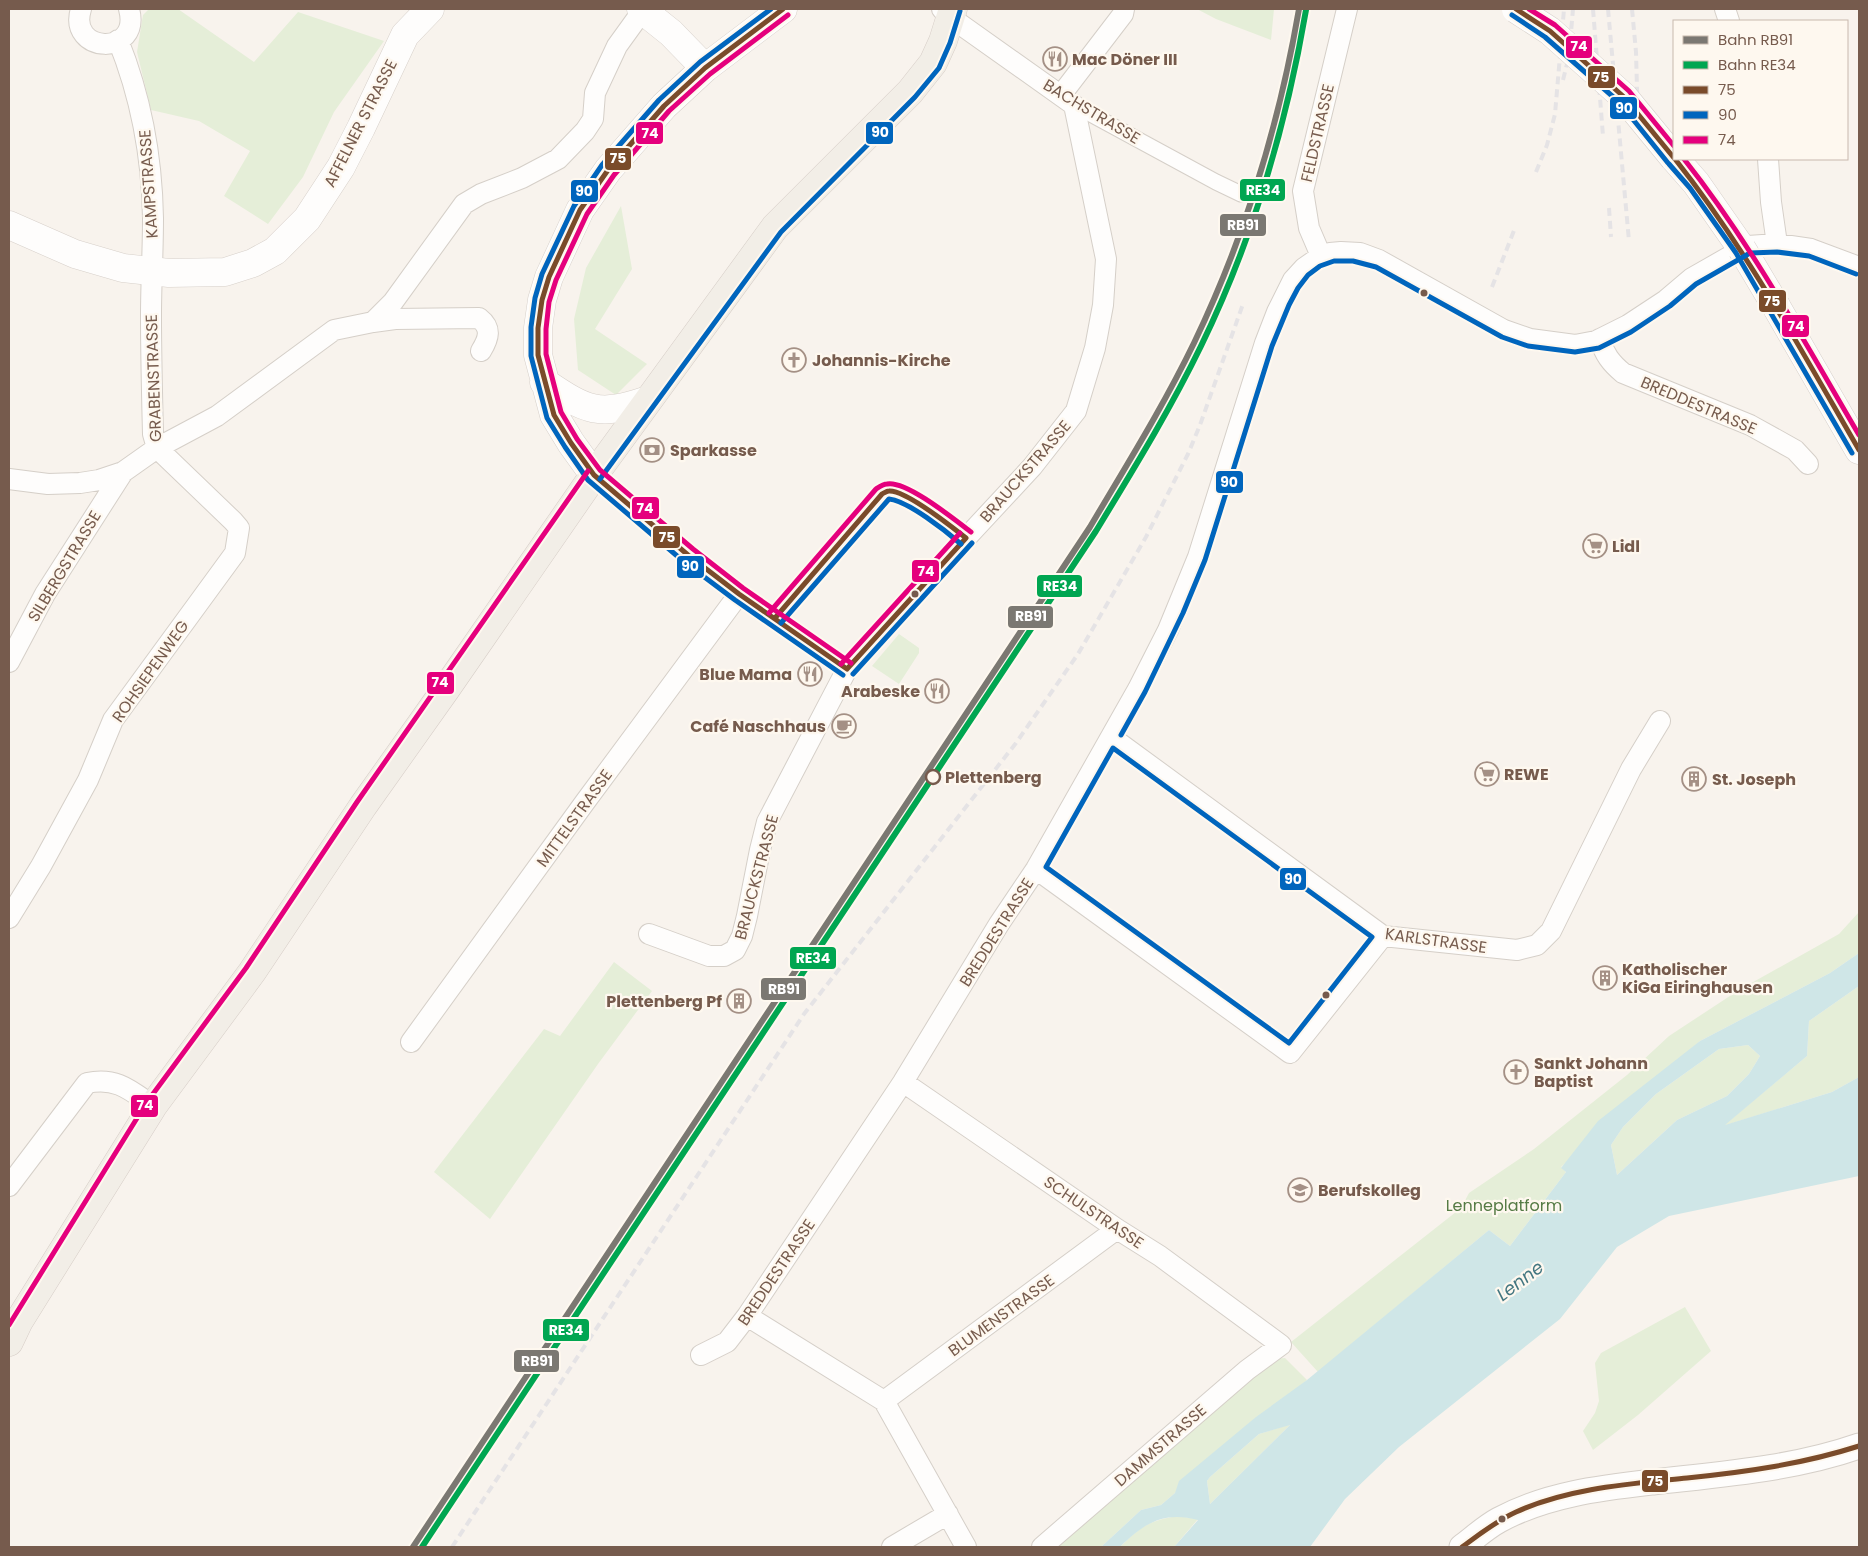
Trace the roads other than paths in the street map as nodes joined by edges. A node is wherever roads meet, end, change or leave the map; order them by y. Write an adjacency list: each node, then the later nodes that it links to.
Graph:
1 (81, 9): 10 (street)
2 (129, 9): 10 (street)
3 (430, 9): 21 (main road, AFFELNER STRASSE)
4 (783, 9): 11 (main road)
5 (1124, 9): 12 (street)
6 (1346, 9): 19 (street, FELDSTRASSE)
7 (1516, 9): 13 (main road, bridge)
8 (642, 10): 11 (main road); 22 (street)
9 (948, 12): 12 (street, BACHSTRASSE); 26 (main road)
10 (118, 40): 21 (street, KAMPSTRASSE)
11 (705, 68): 25 (main road)
12 (1067, 100): 16 (street, BACHSTRASSE); 35 (street, BRAUCKSTRASSE)
13 (1673, 156)
14 (1677, 160): 28 (main road, bridge)
15 (1768, 160): 18 (street)
16 (1241, 194)
17 (9, 225): 21 (main road, AFFELNER STRASSE)
18 (1777, 244): 20 (street, BREDDESTRASSE); 23 (street, BREDDESTRASSE)
19 (1321, 256): 23 (street, BREDDESTRASSE); 37 (street, BREDDESTRASSE)
20 (1859, 267)
21 (152, 272): 27 (street, GRABENSTRASSE)
22 (374, 322): 24 (street); 27 (street)
23 (1600, 339): 29 (street, BREDDESTRASSE)
24 (482, 351)
25 (544, 382): 26 (main road); 31 (main road)
26 (648, 400): 31 (main road)
27 (157, 448): 30 (street, GRABENSTRASSE); 39 (street, ROHSIEPENWEG)
28 (1859, 449)
29 (1808, 464)
30 (123, 472): 32 (street, GRABENSTRASSE); 34 (street, SILBERGSTRASSE)
31 (594, 475): 33 (street); 44 (main road)
32 (9, 479)
33 (739, 594): 35 (street); 42 (street, MITTELSTRASSE)
34 (9, 662)
35 (847, 669): 40 (street, BRAUCKSTRASSE)
36 (1660, 721): 41 (street, KARLSTRASSE)
37 (1111, 737): 38 (street, BREDDESTRASSE); 41 (street, KARLSTRASSE)
38 (1036, 868): 41 (street); 43 (street, BREDDESTRASSE)
39 (9, 918)
40 (649, 934)
41 (1383, 936)
42 (411, 1042)
43 (904, 1082): 46 (street, SCHULSTRASSE); 47 (street, BREDDESTRASSE)
44 (153, 1106): 45 (street); 48 (main road)
45 (9, 1186)
46 (1117, 1229): 49 (street, SCHULSTRASSE); 51 (street, BLUMENSTRASSE)
47 (747, 1316): 50 (street, BREDDESTRASSE); 51 (street)
48 (9, 1342)
49 (1281, 1345): 56 (street, DAMMSTRASSE)
50 (701, 1355)
51 (884, 1401): 53 (street)
52 (1859, 1446): 57 (street)
53 (948, 1514): 54 (street); 55 (street)
54 (892, 1547)
55 (966, 1547)
56 (1042, 1547)
57 (1462, 1547)

